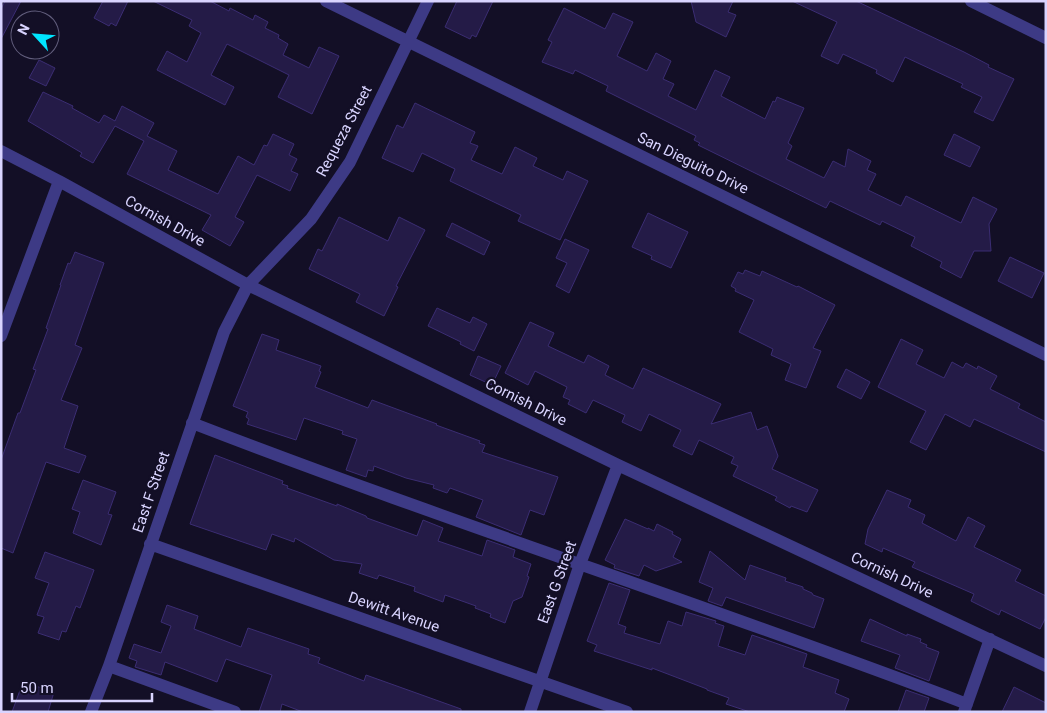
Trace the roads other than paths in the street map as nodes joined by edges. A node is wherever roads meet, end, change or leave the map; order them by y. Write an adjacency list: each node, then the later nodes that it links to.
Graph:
1 (326, 1): 5 (street, San Dieguito Drive)
2 (428, 1): 5 (street, Requeza Street)
3 (971, 1): 4 (street)
4 (1046, 38)
5 (408, 41): 8 (street, Requeza Street); 10 (street, San Dieguito Drive)
6 (1, 151): 7 (street, Cornish Drive)
7 (59, 180): 8 (street, Cornish Drive); 9 (street)
8 (248, 285): 11 (street, East F Street); 12 (street, Cornish Drive)
9 (1, 336)
10 (1046, 355)
11 (192, 423): 13 (street, East F Street); 14 (street)
12 (618, 465): 14 (street, East G Street); 15 (street, Cornish Drive)
13 (150, 544): 16 (street, East F Street); 18 (street, Dewitt Avenue)
14 (580, 564): 18 (street, East G Street); 19 (street)
15 (990, 639): 17 (street, Cornish Drive); 19 (street)
16 (109, 666): 20 (street, East F Street); 21 (street)
17 (1046, 666)
18 (540, 680): 22 (street, East G Street); 23 (street, Dewitt Avenue)
19 (966, 708)
20 (91, 712)
21 (235, 712)
22 (530, 712)
23 (627, 712)

